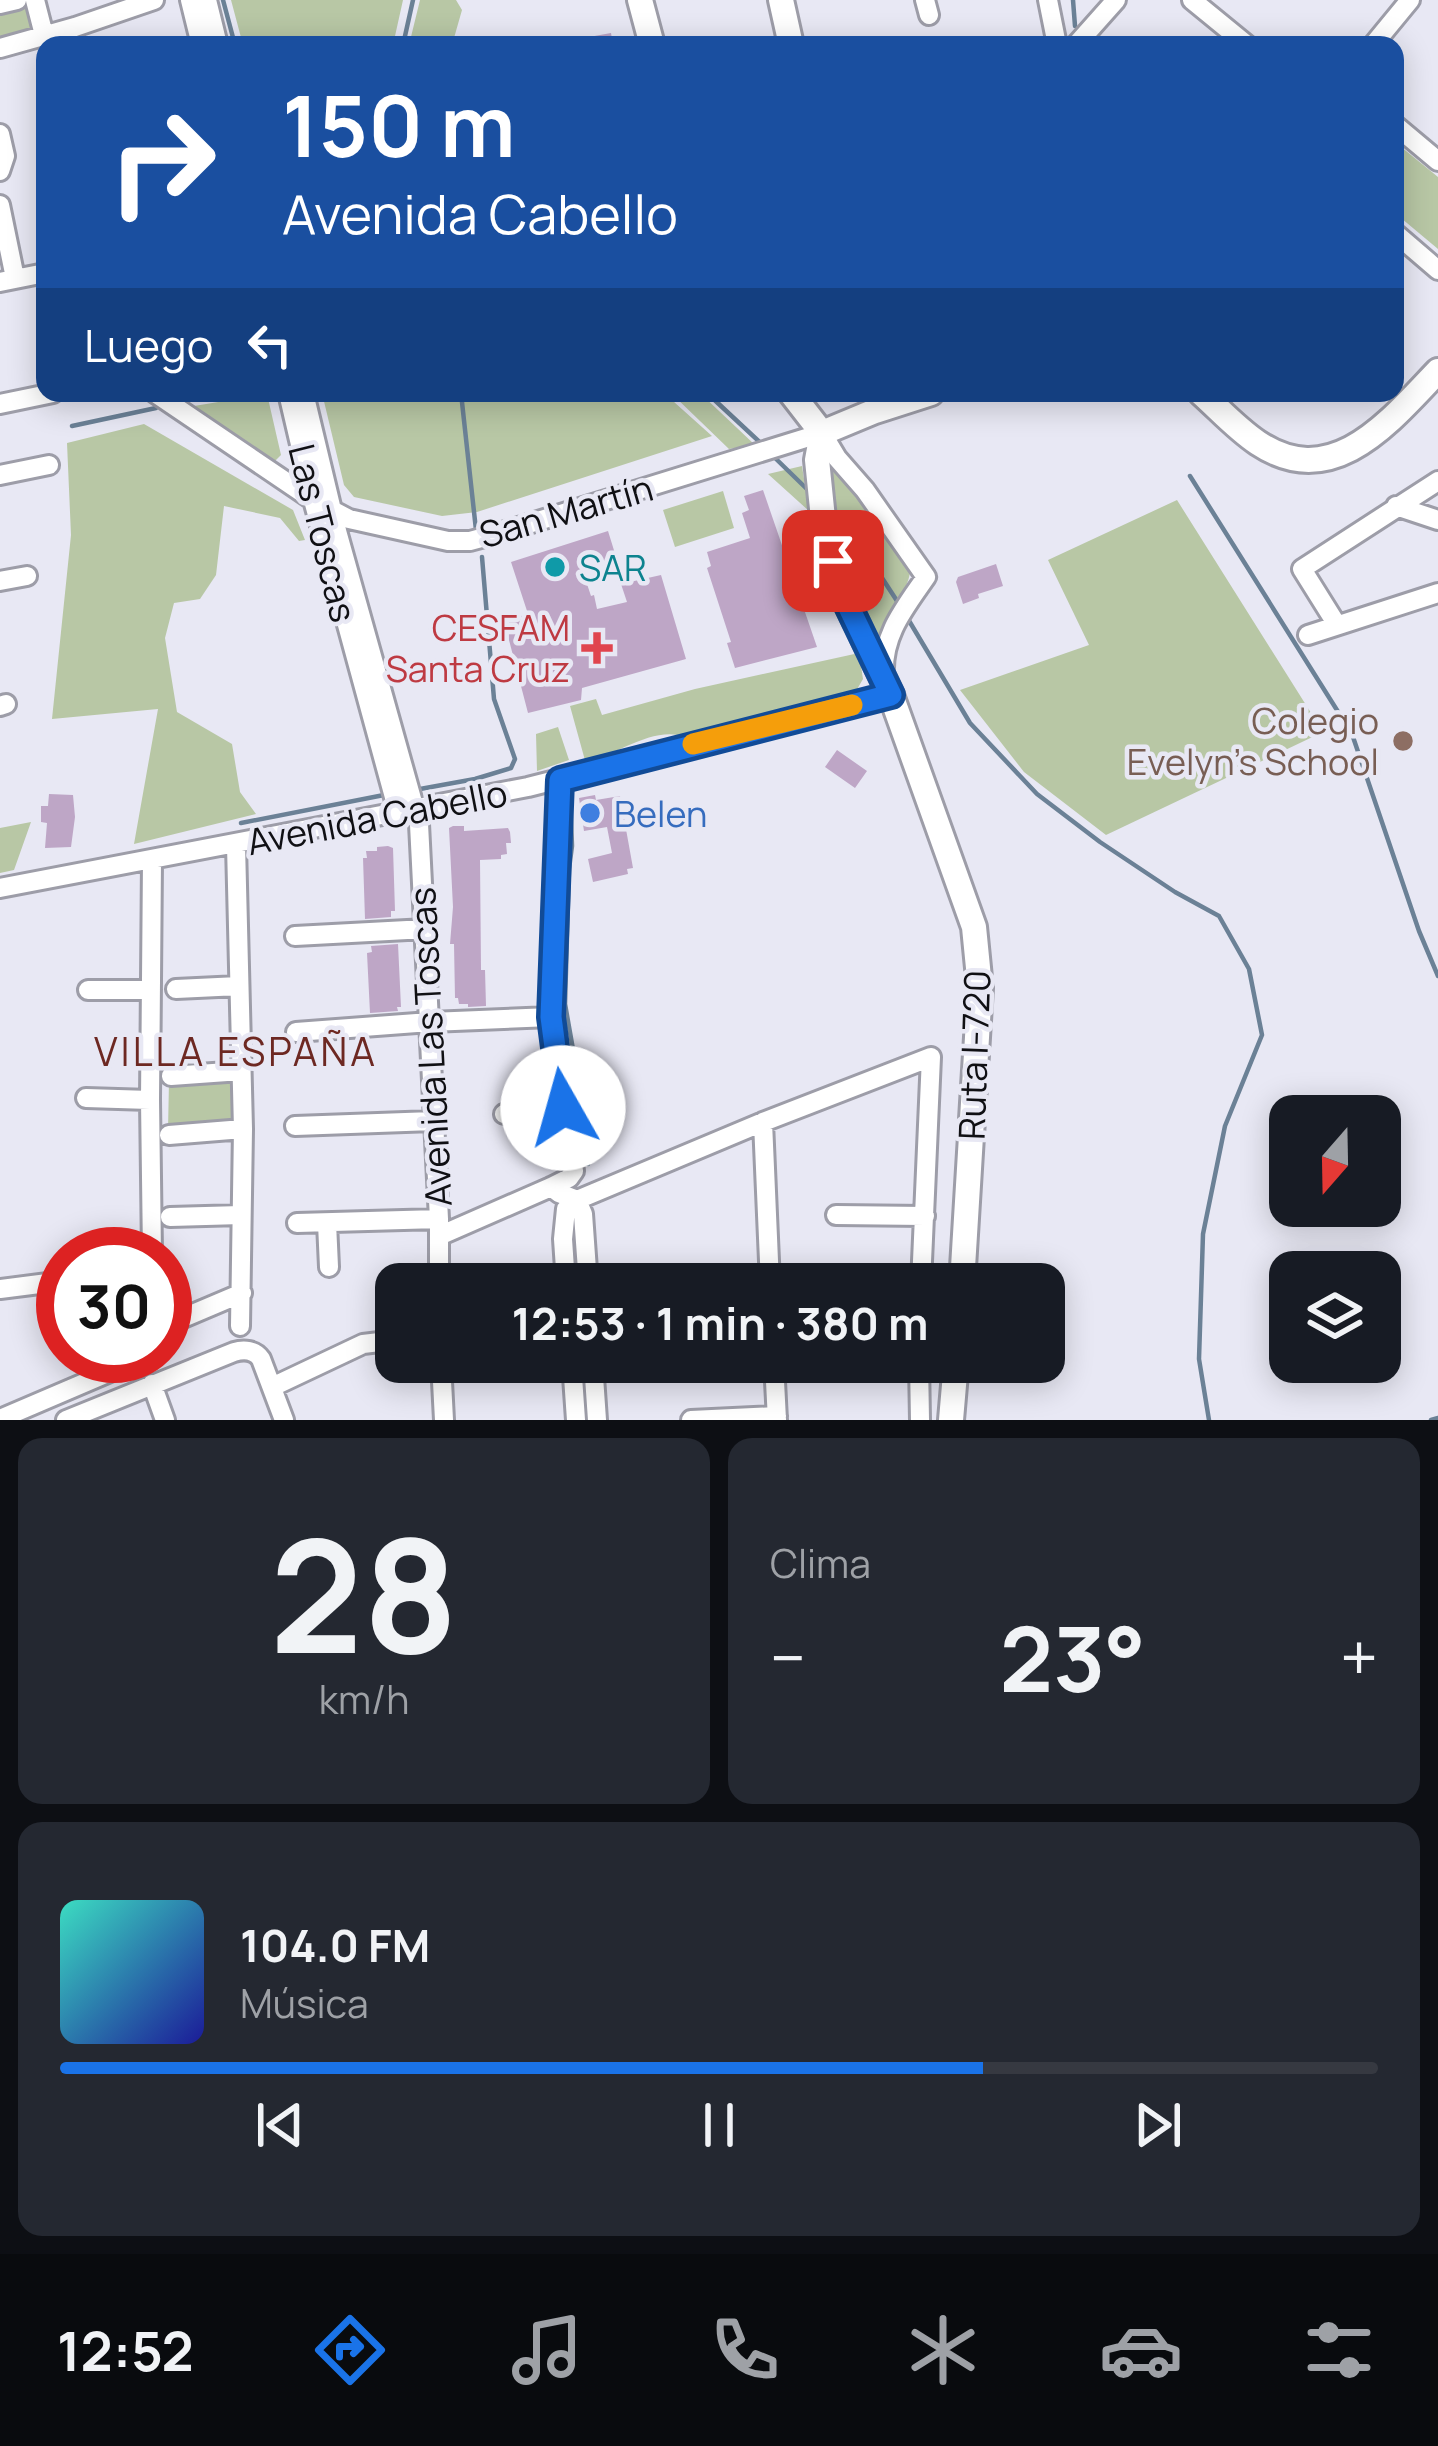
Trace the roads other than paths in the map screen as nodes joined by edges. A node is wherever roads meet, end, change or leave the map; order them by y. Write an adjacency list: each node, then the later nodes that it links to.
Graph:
1 (17, 0): 12 (street)
2 (35, 0): 13 (street)
3 (154, 0): 15 (street)
4 (190, 0): 16 (street)
5 (207, 0): 17 (street)
6 (640, 0): 18 (main road)
7 (782, 0): 19 (main road)
8 (1048, 0): 20 (street)
9 (1116, 0): 21 (street)
10 (1192, 0): 22 (street)
11 (1410, 0): 23 (street)
12 (0, 4)
13 (44, 35): 14 (street); 15 (street)
14 (41, 36)
15 (77, 36)
16 (199, 36)
17 (216, 36)
18 (650, 36)
19 (789, 36)
20 (1056, 36)
21 (1084, 36)
22 (1235, 36)
23 (1380, 36)
24 (36, 37): 25 (street)
25 (0, 48)
26 (1404, 133): 28 (street)
27 (0, 134): 29 (street)
28 (1438, 161)
29 (0, 171)
30 (0, 205): 33 (street)
31 (1404, 241): 32 (street)
32 (1438, 270)
33 (7, 280)
34 (1438, 371): 41 (main road)
35 (36, 397): 42 (street)
36 (168, 402): 47 (street, San Martín)
37 (290, 402): 47 (street, Las Toscas)
38 (306, 402): 49 (street, Las Toscas)
39 (798, 402): 43 (main road)
40 (873, 402): 43 (main road, San Martín)
41 (1211, 402)
42 (0, 404)
43 (822, 434): 49 (street, San Martín); 56 (main road, Ruta I-720); 56 (street)
44 (49, 465): 45 (street)
45 (0, 475)
46 (1438, 481): 48 (street)
47 (313, 500): 49 (street, San Martín); 58 (street, Las Toscas)
48 (1396, 506): 50 (street); 54 (street)
49 (332, 511): 58 (street, Las Toscas)
50 (1438, 520)
51 (27, 576): 52 (street)
52 (0, 581)
53 (1438, 593): 54 (street)
54 (1337, 625): 55 (street)
55 (1308, 634)
56 (888, 687): 57 (street, Avenida Cabello); 97 (main road, Ruta I-720)
57 (560, 780): 58 (street, Avenida Cabello); 68 (street)
58 (406, 811): 59 (street, Avenida Cabello); 62 (street, Avenida Las Toscas)
59 (236, 844): 60 (street, Avenida Cabello); 64 (street)
60 (152, 861): 61 (street, Avenida Cabello); 67 (street)
61 (0, 888)
62 (426, 929): 63 (street); 69 (street, Avenida Las Toscas)
63 (295, 936)
64 (239, 986): 65 (street); 71 (street)
65 (176, 989)
66 (88, 990): 67 (street)
67 (151, 990): 74 (street)
68 (551, 1017): 69 (street); 75 (street)
69 (430, 1022): 70 (street); 77 (street, Avenida Las Toscas)
70 (296, 1032)
71 (241, 1071): 72 (street); 80 (street)
72 (171, 1076)
73 (86, 1098): 74 (street)
74 (150, 1100): 90 (street)
75 (563, 1108): 76 (street); 82 (street)
76 (504, 1114)
77 (433, 1120): 79 (street); 91 (street, Avenida Las Toscas)
78 (763, 1122): 83 (street); 86 (street); 95 (street)
79 (295, 1126)
80 (243, 1129): 81 (street); 84 (street)
81 (169, 1135)
82 (551, 1187): 83 (street); 91 (street)
83 (577, 1200): 93 (street); 94 (street)
84 (242, 1215): 87 (street); 101 (street)
85 (836, 1215): 86 (street)
86 (926, 1216): 96 (street)
87 (170, 1217)
88 (327, 1222): 89 (street); 91 (street); 98 (street)
89 (297, 1223)
90 (152, 1227)
91 (439, 1227): 92 (street, Avenida Las Toscas)
92 (439, 1263)
93 (566, 1263)
94 (586, 1263)
95 (769, 1263)
96 (923, 1263)
97 (963, 1263)
98 (328, 1267)
99 (36, 1284): 100 (street)
100 (0, 1288)
101 (242, 1293): 102 (street); 103 (street)
102 (192, 1314)
103 (240, 1326)
104 (375, 1343): 113 (street)
105 (86, 1383): 115 (street)
106 (442, 1383): 119 (street)
107 (573, 1383): 120 (street)
108 (594, 1383): 121 (street)
109 (775, 1383): 114 (street)
110 (919, 1383): 123 (street)
111 (955, 1383): 124 (main road)
112 (152, 1384): 113 (street); 116 (street); 117 (street)
113 (272, 1387): 118 (street)
114 (777, 1418): 122 (street)
115 (0, 1419)
116 (66, 1420)
117 (165, 1420)
118 (284, 1420)
119 (444, 1420)
120 (576, 1420)
121 (597, 1420)
122 (691, 1420)
123 (920, 1420)
124 (952, 1420)

